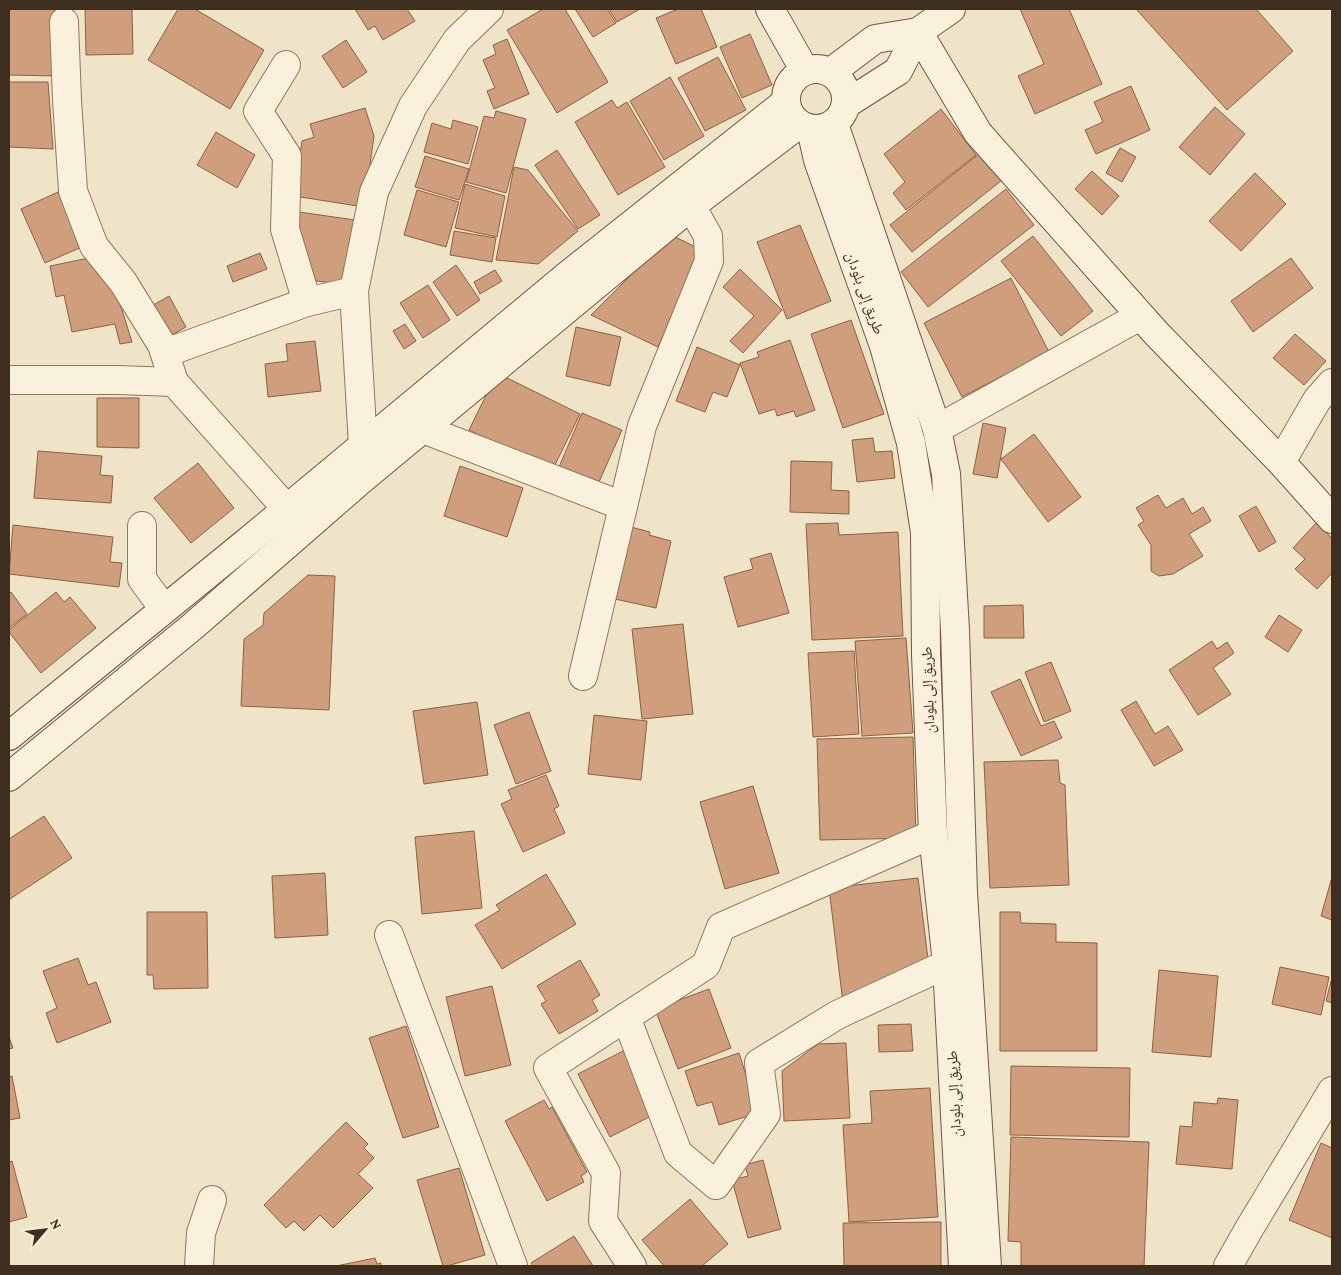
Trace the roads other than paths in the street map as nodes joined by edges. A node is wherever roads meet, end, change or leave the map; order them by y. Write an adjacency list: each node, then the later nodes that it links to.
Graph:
1 (489, 9): 10 (street)
2 (770, 9): 7 (street)
3 (951, 9): 5 (street)
4 (64, 22): 13 (street)
5 (918, 32): 7 (street); 8 (street); 12 (street)
6 (286, 66): 11 (street)
7 (818, 71): 8 (street); 8 (street)
8 (815, 117): 9 (street); 18 (street); 19 (street); 30 (street, طريق إلى بلودان)
9 (690, 206): 17 (street); 21 (street)
10 (354, 292): 11 (street); 19 (street)
11 (307, 302): 13 (street)
12 (1140, 316): 18 (street); 20 (street)
13 (164, 353): 15 (street)
14 (9, 380): 15 (street)
15 (174, 382): 22 (street)
16 (1332, 383): 20 (street)
17 (423, 429): 21 (street); 25 (street)
18 (937, 430): 40 (street)
19 (363, 446): 22 (street)
20 (1281, 462): 23 (street)
21 (623, 506): 27 (street)
22 (287, 509): 25 (street); 26 (street)
23 (1332, 519)
24 (142, 526): 26 (street)
25 (305, 529): 29 (street)
26 (164, 610): 28 (street)
27 (583, 676)
28 (9, 736)
29 (9, 777)
30 (934, 834): 32 (street, طريق إلى بلودان); 33 (street)
31 (389, 936): 37 (street)
32 (947, 964): 33 (street); 39 (street, طريق إلى بلودان)
33 (626, 1017): 38 (street)
34 (1332, 1091): 41 (street)
35 (212, 1200): 36 (street)
36 (199, 1266)
37 (514, 1266)
38 (632, 1266)
39 (963, 1266)
40 (987, 1266)
41 (1228, 1266)

